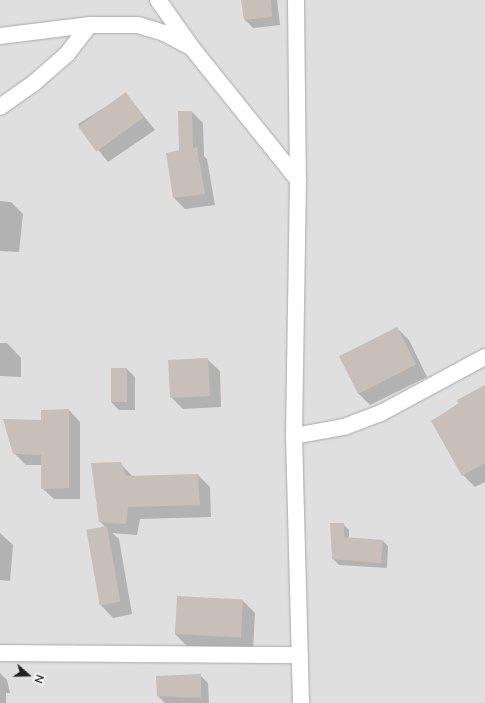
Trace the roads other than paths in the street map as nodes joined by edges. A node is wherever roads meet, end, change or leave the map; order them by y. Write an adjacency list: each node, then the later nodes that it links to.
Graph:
1 (158, 0): 5 (street)
2 (296, 0): 7 (street)
3 (90, 25): 4 (street); 5 (street); 6 (street)
4 (0, 36)
5 (192, 48): 7 (street)
6 (0, 107)
7 (298, 180): 9 (street)
8 (485, 357): 9 (street)
9 (294, 436): 11 (street)
10 (0, 653): 11 (street)
11 (300, 654): 12 (street)
12 (301, 703)

